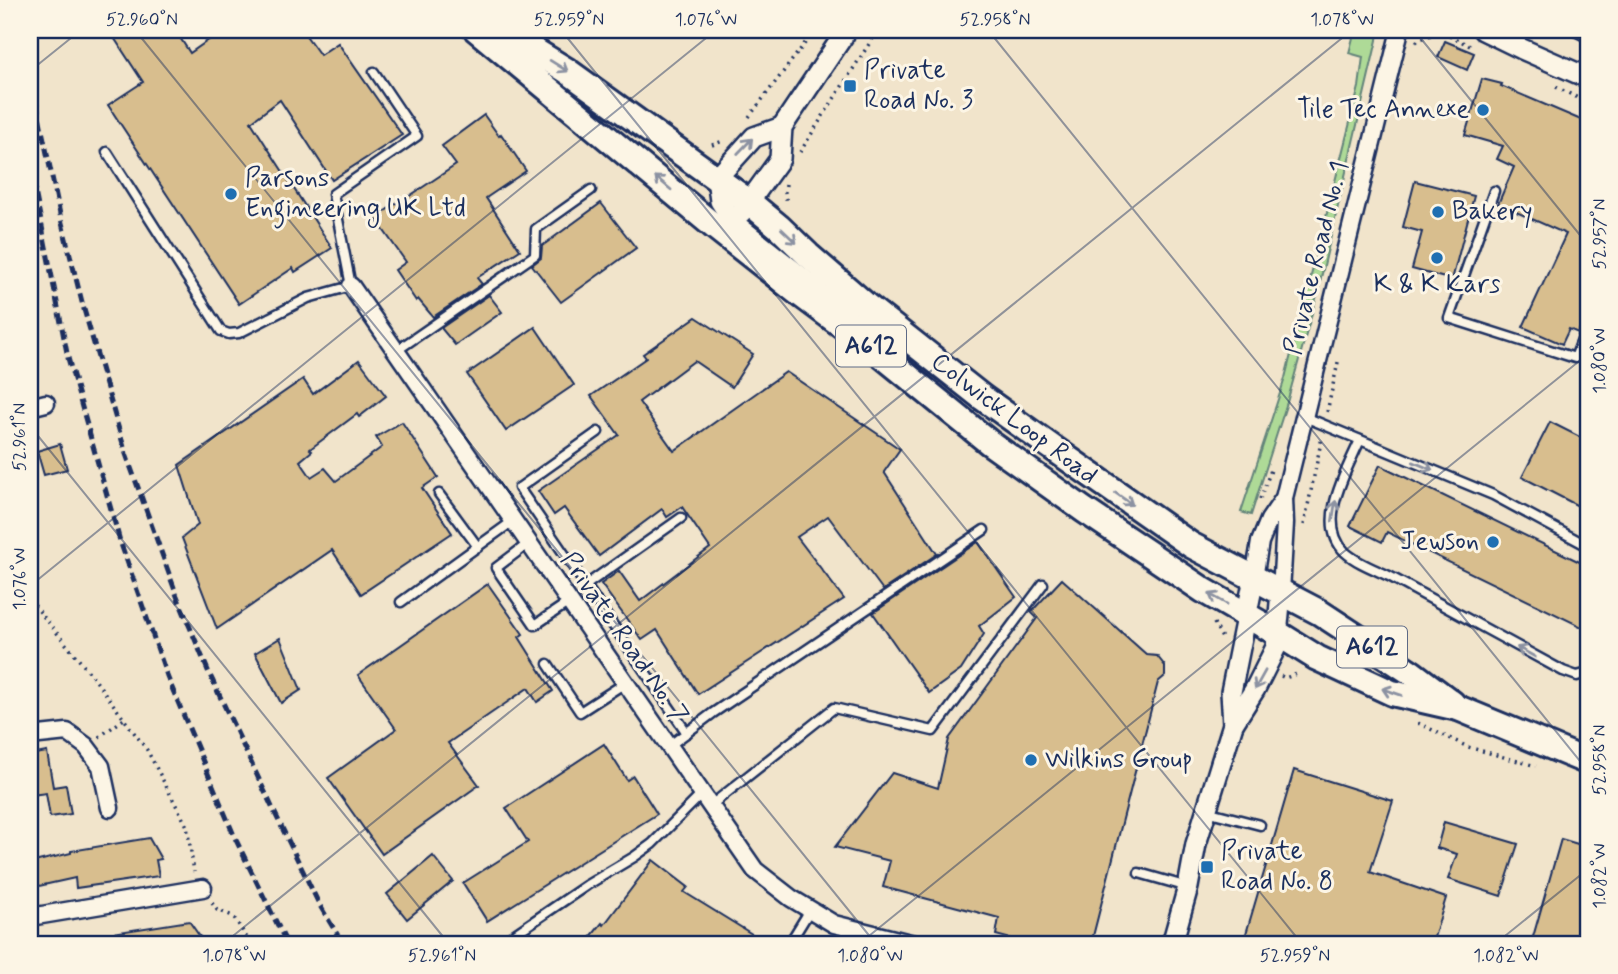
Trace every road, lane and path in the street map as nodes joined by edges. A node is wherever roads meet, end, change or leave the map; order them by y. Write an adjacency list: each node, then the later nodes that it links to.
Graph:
1 (477, 30): 28 (main road, Colwick Loop Road / A612, one-way to 1)
2 (501, 30): 23 (main road, Colwick Loop Road / A612, one-way to 23)
3 (815, 30): 16 (path)
4 (847, 30): 17 (street)
5 (878, 30): 21 (path)
6 (1400, 30): 33 (street, Private Road No. 1)
7 (1483, 30): 13 (street)
8 (1573, 30): 9 (lane)
9 (1587, 37)
10 (1474, 47): 11 (path)
11 (1412, 50)
12 (374, 72): 29 (lane)
13 (1588, 78)
14 (1546, 82): 15 (path)
15 (1588, 103)
16 (747, 121)
17 (782, 127): 23 (street, one-way to 17); 26 (street)
18 (726, 139): 19 (path)
19 (712, 145)
20 (107, 152): 29 (lane)
21 (795, 159)
22 (787, 176): 27 (path)
23 (717, 178): 26 (main road, Colwick Loop Road / A612); 28 (street)
24 (591, 190): 32 (lane)
25 (1494, 191): 30 (lane)
26 (749, 202): 28 (street); 46 (main road, Colwick Loop Road / A612, one-way to 46)
27 (790, 212)
28 (724, 225): 53 (main road, Colwick Loop Road / A612, one-way to 28)
29 (351, 286): 32 (street, Private Road No. 7)
30 (1588, 325)
31 (1341, 346): 34 (path)
32 (396, 351): 40 (street, Private Road No. 7)
33 (1305, 417): 34 (lane); 38 (street, Private Road No. 1)
34 (1325, 425): 36 (lane); 42 (path)
35 (598, 432): 48 (lane)
36 (1360, 440): 45 (lane, one-way to 45); 56 (lane, one-way to 36)
37 (439, 494): 44 (lane)
38 (1284, 498): 46 (street, Private Road No. 1); 49 (street, Private Road No. 1)
39 (681, 518): 48 (lane)
40 (513, 521): 43 (street, Private Road No. 7); 44 (lane)
41 (984, 530): 62 (lane)
42 (1302, 535)
43 (529, 543): 52 (street, Private Road No. 7); 52 (lane)
44 (478, 547): 51 (lane)
45 (1588, 547)
46 (1254, 578): 49 (main road, Colwick Loop Road / A612); 53 (street, Private Road No. 1)
47 (1043, 584): 66 (lane)
48 (586, 585): 62 (lane)
49 (1281, 592): 54 (street, Private Road No. 1); 58 (main road, Colwick Loop Road / A612)
50 (30, 600): 59 (path)
51 (401, 602)
52 (569, 602): 57 (street, Private Road No. 7)
53 (1247, 615): 54 (main road, Colwick Loop Road / A612); 60 (street, Private Road No. 1)
54 (1277, 633): 58 (main road, Colwick Loop Road / A612, one-way to 54); 60 (street, Private Road No. 1, one-way to 60)
55 (548, 664): 57 (lane)
56 (1588, 673)
57 (625, 683): 64 (street, Private Road No. 7)
58 (1458, 708): 65 (main road, Colwick Loop Road / A612)
59 (124, 719): 61 (path); 72 (path)
60 (1233, 724): 68 (street, Private Road No. 1)
61 (104, 733)
62 (687, 733): 64 (lane)
63 (30, 736): 67 (street)
64 (669, 747): 66 (street, Private Road No. 7)
65 (1588, 762)
66 (706, 800): 73 (street, Private Road No. 7); 77 (lane)
67 (110, 808)
68 (1206, 811): 69 (lane); 71 (street, Private Road No. 1)
69 (1260, 825)
70 (1139, 873): 71 (lane)
71 (1188, 887): 80 (street, Private Road No. 1)
72 (203, 888): 74 (street); 76 (path)
73 (810, 909): 75 (street, Private Road No. 7); 78 (lane)
74 (30, 917)
75 (871, 939): 79 (street, Private Road No. 7)
76 (251, 944)
77 (500, 944)
78 (789, 944)
79 (915, 944)
80 (1172, 944)

